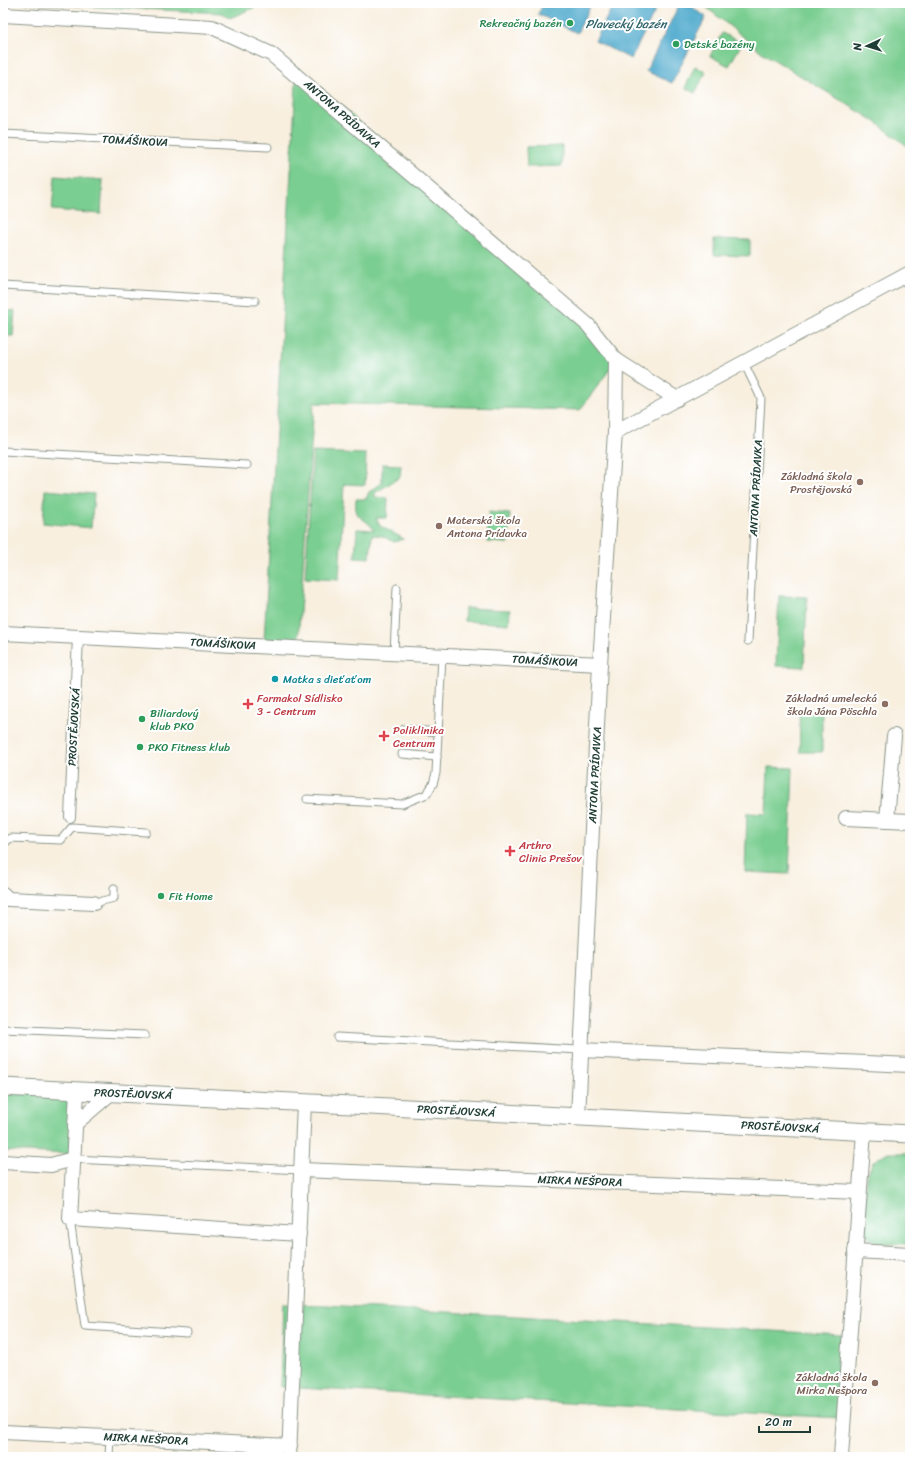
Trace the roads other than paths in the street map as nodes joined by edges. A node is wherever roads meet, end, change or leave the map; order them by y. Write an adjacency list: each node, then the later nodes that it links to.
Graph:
1 (3, 15): 7 (street, ANTONA PRÍDAVKA)
2 (3, 134): 3 (lane, TOMÁŠIKOVA)
3 (268, 148)
4 (910, 273): 8 (street)
5 (3, 286): 6 (lane)
6 (255, 300)
7 (616, 360): 9 (street, ANTONA PRÍDAVKA); 10 (street, ANTONA PRÍDAVKA)
8 (744, 363): 9 (street); 16 (lane, ANTONA PRÍDAVKA)
9 (677, 399): 10 (street)
10 (615, 432): 19 (street, ANTONA PRÍDAVKA)
11 (3, 451): 12 (lane)
12 (247, 464)
13 (397, 588): 17 (lane)
14 (3, 633): 15 (street, TOMÁŠIKOVA)
15 (78, 637): 17 (street, TOMÁŠIKOVA); 26 (street, PROSTĚJOVSKÁ)
16 (748, 641)
17 (394, 653): 18 (street, TOMÁŠIKOVA)
18 (442, 656): 19 (street, TOMÁŠIKOVA); 21 (lane)
19 (600, 664): 38 (street, ANTONA PRÍDAVKA)
20 (404, 729): 21 (lane)
21 (438, 732): 24 (lane)
22 (894, 736): 28 (street)
23 (402, 754): 24 (lane)
24 (437, 757): 25 (lane)
25 (307, 799)
26 (70, 817)
27 (846, 818): 28 (street)
28 (887, 820): 29 (street)
29 (910, 821)
30 (146, 832): 31 (lane)
31 (3, 845)
32 (114, 888): 34 (lane)
33 (3, 894): 34 (street)
34 (94, 903)
35 (3, 1029): 36 (lane)
36 (145, 1035)
37 (337, 1037): 38 (lane)
38 (580, 1050): 39 (street); 44 (street, ANTONA PRÍDAVKA)
39 (910, 1065)
40 (3, 1087): 41 (street, PROSTĚJOVSKÁ)
41 (77, 1092): 42 (street, PROSTĚJOVSKÁ); 45 (street)
42 (111, 1093): 43 (street, PROSTĚJOVSKÁ); 45 (street)
43 (304, 1103): 44 (street, PROSTĚJOVSKÁ); 50 (street, MIRKA NEŠPORA)
44 (578, 1117): 46 (street, PROSTĚJOVSKÁ)
45 (75, 1124): 48 (street)
46 (864, 1132): 47 (street, PROSTĚJOVSKÁ); 51 (street)
47 (910, 1134)
48 (73, 1159): 49 (street); 50 (lane); 52 (street)
49 (3, 1162)
50 (301, 1170): 51 (street, MIRKA NEŠPORA); 53 (street, MIRKA NEŠPORA)
51 (859, 1192): 54 (street)
52 (70, 1218): 53 (street); 56 (lane)
53 (299, 1234): 59 (street, MIRKA NEŠPORA)
54 (855, 1251): 55 (street); 61 (street)
55 (910, 1254)
56 (187, 1333)
57 (3, 1432): 58 (street, MIRKA NEŠPORA)
58 (110, 1437): 59 (street, MIRKA NEŠPORA); 60 (lane)
59 (289, 1452)
60 (109, 1457)
61 (841, 1457)

